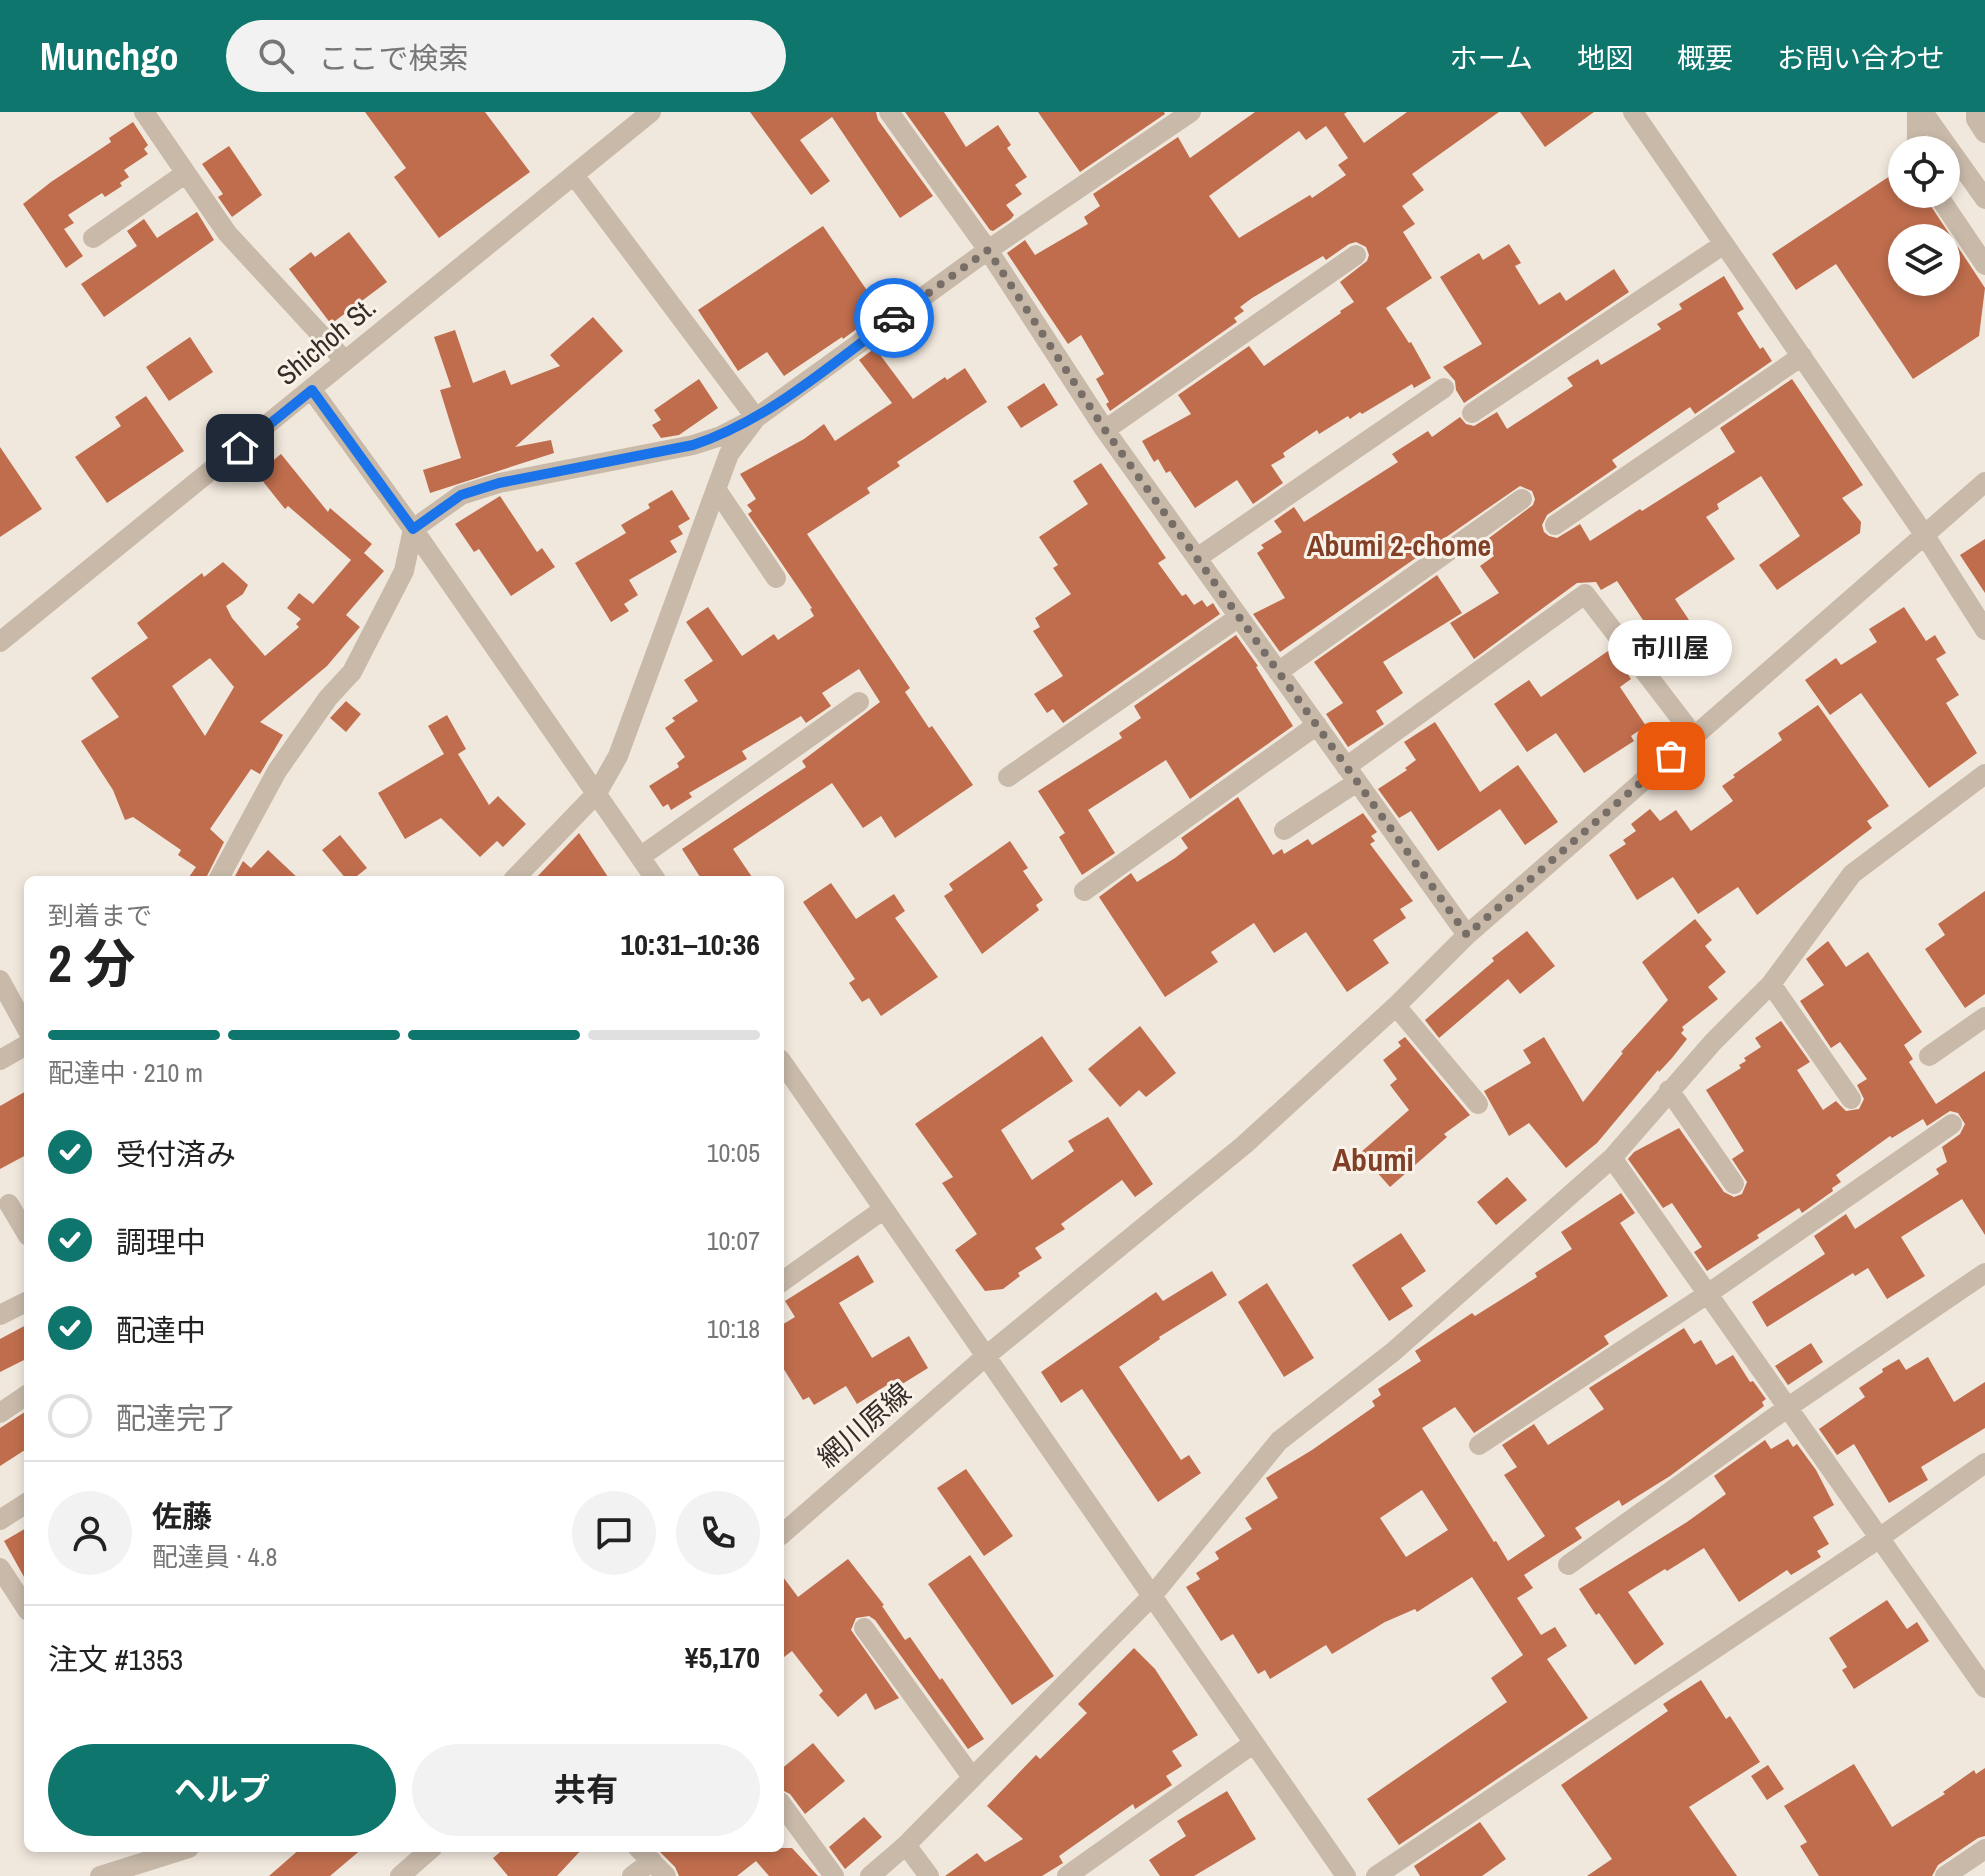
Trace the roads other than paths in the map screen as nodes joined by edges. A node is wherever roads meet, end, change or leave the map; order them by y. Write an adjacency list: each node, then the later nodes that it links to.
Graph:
1 (144, 112): 10 (street)
2 (651, 112): 11 (street, Shichoh St.)
3 (889, 112): 16 (street)
4 (1191, 112): 16 (street)
5 (1633, 112): 15 (street)
6 (1920, 112): 9 (street); 12 (street)
7 (1976, 112): 8 (street)
8 (1985, 133)
9 (1918, 136)
10 (186, 173): 14 (street); 20 (street)
11 (574, 175): 20 (street, Shichoh St.); 24 (street)
12 (1983, 192)
13 (1946, 208): 18 (street)
14 (93, 238)
15 (1724, 244): 19 (street); 23 (street)
16 (988, 250): 24 (street); 25 (street)
17 (1356, 255): 25 (street)
18 (1985, 265)
19 (1802, 356): 29 (street); 31 (street)
20 (345, 361): 22 (street, Shichoh St.)
21 (1444, 388): 32 (street)
22 (312, 390): 30 (street); 36 (street, Shichoh St.)
23 (1472, 413)
24 (756, 418): 27 (street); 30 (street)
25 (1105, 430): 32 (street)
26 (1985, 482): 31 (street, 網川原線)
27 (716, 489): 33 (street); 44 (street)
28 (1522, 499): 37 (street)
29 (1555, 525)
30 (413, 529): 44 (street); 47 (street)
31 (1924, 534): 35 (street); 40 (street, 網川原線)
32 (1197, 558): 34 (street)
33 (776, 578)
34 (1239, 617): 37 (street); 43 (street)
35 (1985, 630)
36 (0, 642)
37 (1278, 672): 39 (street)
38 (859, 702): 46 (street)
39 (1317, 725): 42 (street); 50 (street)
40 (1694, 736): 42 (street); 51 (street, 網川原線)
41 (1985, 774): 53 (street)
42 (1352, 775): 45 (street); 51 (street)
43 (1008, 777)
44 (597, 793): 46 (street); 48 (street)
45 (1284, 830)
46 (640, 857): 49 (street)
47 (220, 876)
48 (517, 876)
49 (653, 876)
50 (1084, 891)
51 (1467, 935): 54 (street, 網川原線)
52 (0, 980): 56 (street)
53 (1771, 984): 61 (street); 62 (street)
54 (1396, 1006): 63 (street); 75 (street, 網川原線)
55 (1985, 1017): 58 (street)
56 (24, 1024)
57 (24, 1046): 59 (street)
58 (1929, 1056)
59 (0, 1060)
60 (784, 1065): 68 (street)
61 (1669, 1090): 65 (street); 66 (street)
62 (1851, 1099)
63 (1478, 1104)
64 (1952, 1124): 72 (street)
65 (1612, 1158): 72 (street); 87 (street)
66 (1734, 1184)
67 (9, 1204): 69 (street)
68 (884, 1209): 71 (street); 75 (street)
69 (24, 1229)
70 (1985, 1273): 77 (street)
71 (784, 1280)
72 (1709, 1293): 77 (street); 79 (street)
73 (24, 1303): 74 (street)
74 (0, 1315)
75 (986, 1356): 83 (street, 網川原線); 87 (street)
76 (24, 1397): 78 (street)
77 (1787, 1408): 84 (street); 85 (street)
78 (0, 1413)
79 (1479, 1445)
80 (1985, 1463): 84 (street)
81 (24, 1505): 82 (street)
82 (0, 1520)
83 (784, 1533)
84 (1878, 1538): 90 (street); 107 (street)
85 (1568, 1565)
86 (0, 1568): 88 (street)
87 (1152, 1596): 91 (street); 92 (street)
88 (24, 1605)
89 (864, 1628): 92 (street)
90 (1985, 1688)
91 (1254, 1743): 105 (street); 106 (street)
92 (972, 1777): 94 (street)
93 (784, 1807): 102 (street)
94 (906, 1845): 103 (street); 104 (street)
95 (1985, 1849): 108 (street)
96 (176, 1852): 99 (street)
97 (427, 1852): 100 (street)
98 (652, 1862): 101 (street)
99 (100, 1876)
100 (400, 1876)
101 (632, 1876)
102 (834, 1876)
103 (870, 1876)
104 (929, 1876)
105 (1067, 1876)
106 (1346, 1876)
107 (1376, 1876)
108 (1945, 1876)

